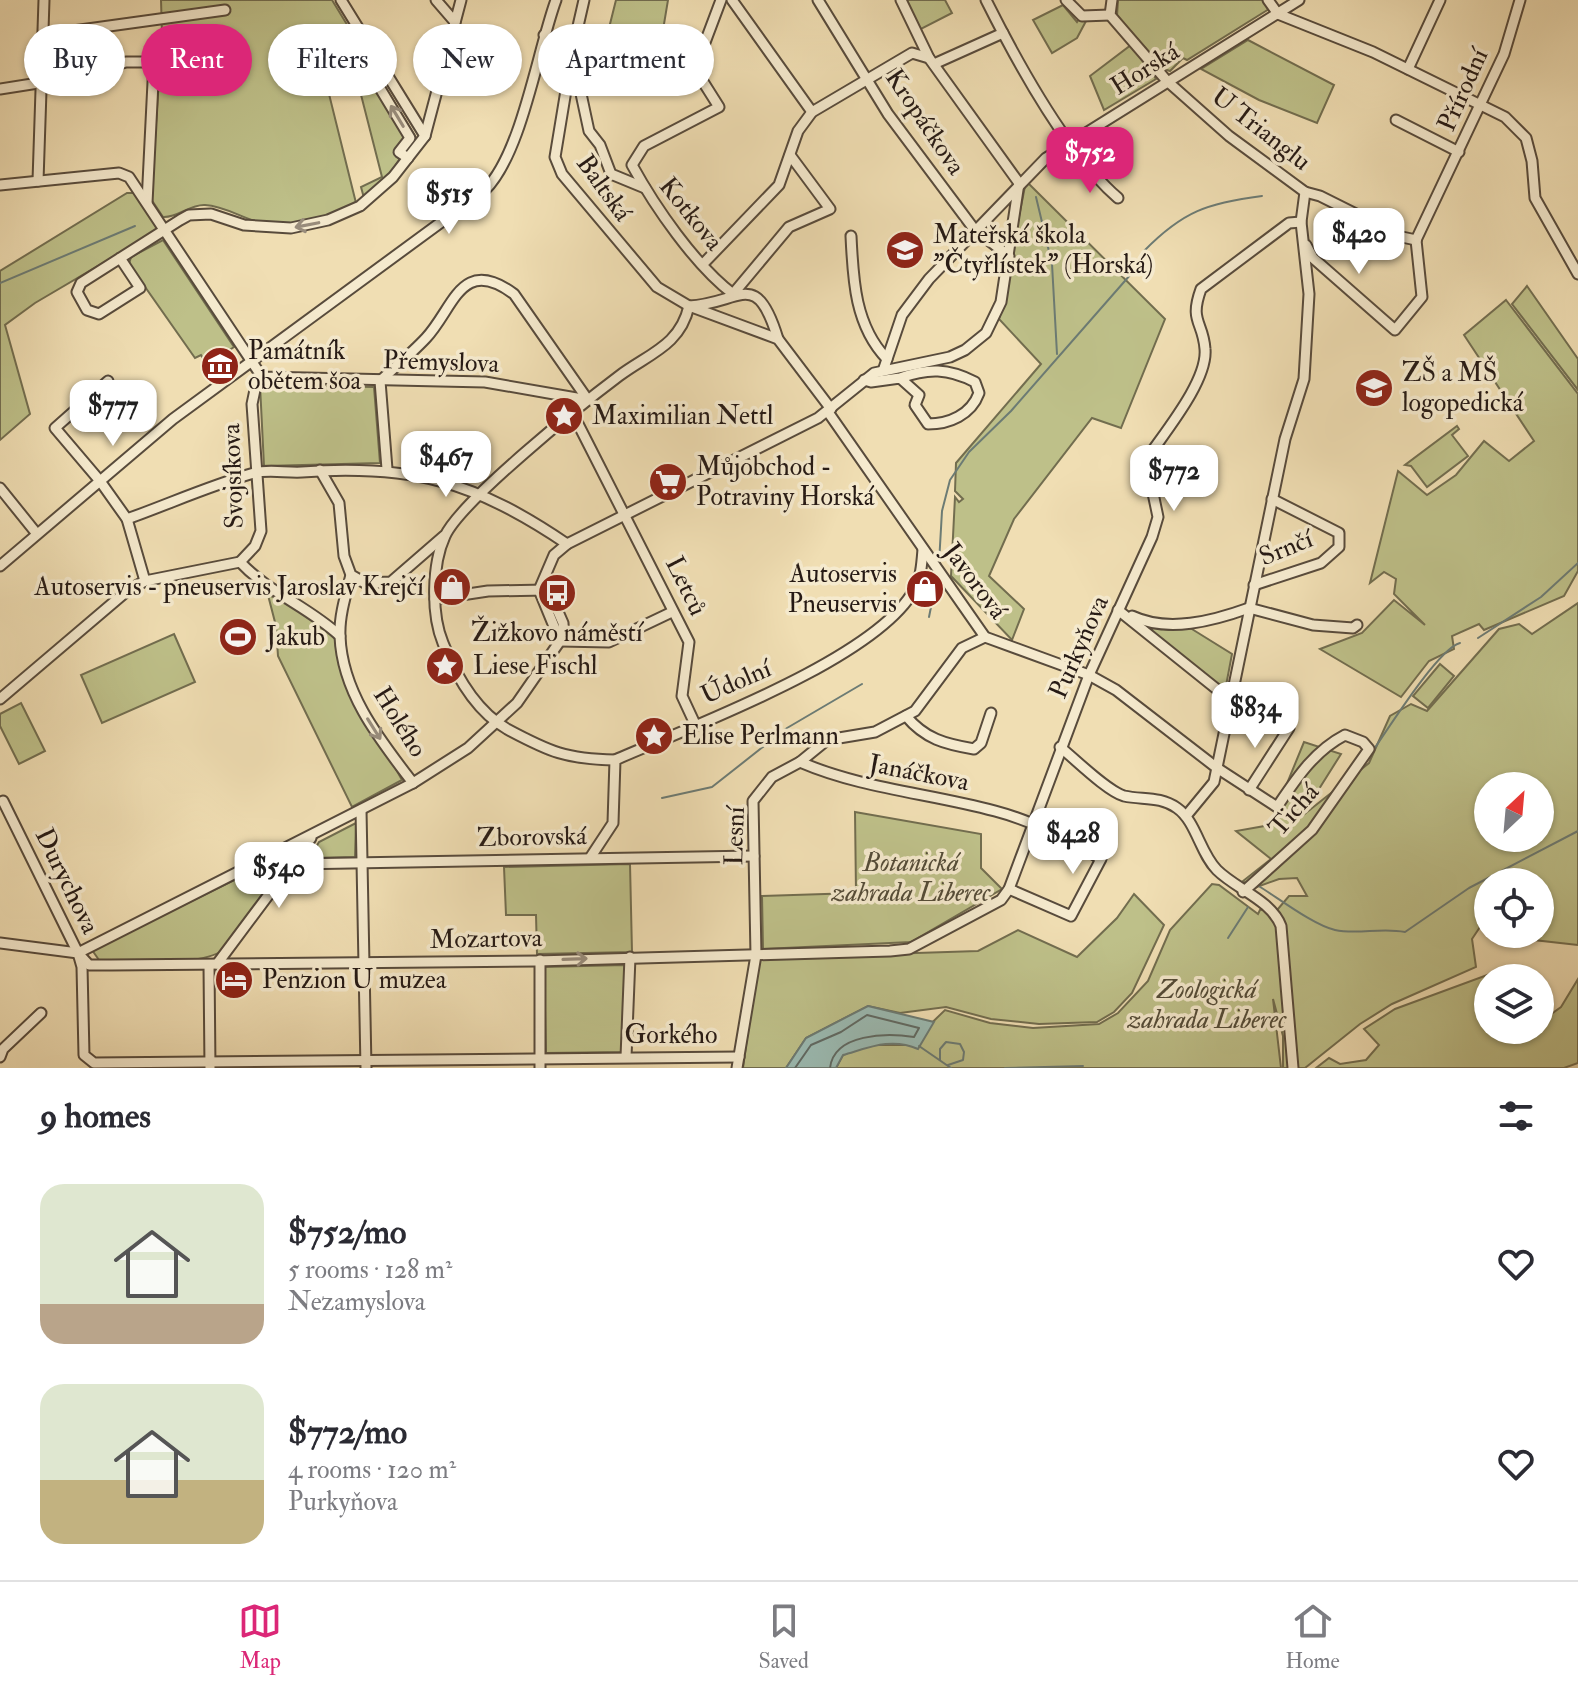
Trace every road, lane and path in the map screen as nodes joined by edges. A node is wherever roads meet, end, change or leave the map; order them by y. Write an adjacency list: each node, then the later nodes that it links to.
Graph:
1 (44, 0): 22 (street)
2 (341, 0): 24 (street)
3 (436, 0): 21 (street)
4 (461, 0): 21 (street)
5 (556, 0): 25 (street)
6 (584, 0): 26 (street, Baltská)
7 (721, 0): 52 (street)
8 (732, 0): 42 (street)
9 (818, 0): 32 (street, Kropáčkova)
10 (901, 0): 29 (street)
11 (986, 0): 27 (street)
12 (1066, 0): 20 (street)
13 (1112, 0): 20 (street)
14 (1268, 0): 19 (street)
15 (1299, 0): 19 (street, Horská)
16 (1440, 0): 31 (street)
17 (1520, 0): 41 (street, Přírodní)
18 (225, 10): 23 (street)
19 (1278, 14): 31 (street); 33 (street, Horská)
20 (1110, 15): 33 (street, U Trianglu)
21 (455, 22): 44 (street)
22 (44, 24)
23 (124, 24)
24 (355, 24)
25 (548, 24)
26 (579, 24)
27 (1003, 33): 29 (street); 45 (street)
28 (538, 55): 69 (street)
29 (932, 61): 32 (street); 50 (street)
30 (125, 62): 55 (street)
31 (1408, 69): 41 (street)
32 (868, 79): 42 (street); 57 (street, Kropáčkova)
33 (1167, 81): 45 (street, Horská); 53 (street, U Trianglu)
34 (24, 85): 35 (street)
35 (0, 89)
36 (397, 92): 44 (street)
37 (41, 96): 49 (street)
38 (385, 96): 48 (street, one-way to 38)
39 (565, 96): 67 (street, Baltská)
40 (582, 96): 52 (street, Kotkova)
41 (1482, 104): 46 (street, Přírodní); 65 (street)
42 (812, 112): 47 (street)
43 (1396, 120): 46 (street, Přírodní)
44 (425, 136): 48 (street)
45 (1071, 141): 50 (street, Horská); 54 (street)
46 (1459, 152): 61 (street, Přírodní)
47 (790, 155): 64 (street); 66 (street)
48 (408, 158): 58 (street, one-way to 58)
49 (38, 181): 51 (street); 55 (street)
50 (1019, 183): 57 (street, Horská); 62 (street)
51 (0, 185)
52 (645, 188): 64 (street, Kotkova)
53 (1305, 192): 56 (street); 61 (street, U Trianglu)
54 (1118, 198)
55 (147, 203): 58 (street)
56 (1301, 222): 60 (street); 100 (street, Purkyňova)
57 (974, 229): 62 (street, Kropáčkova); 70 (street, Horská)
58 (164, 231): 63 (street); 69 (street)
59 (851, 236): 70 (street)
60 (1302, 237): 61 (street); 85 (street)
61 (1416, 240)
62 (1009, 256): 70 (street)
63 (120, 258): 63 (street)
64 (703, 264): 66 (street, Kotkova)
65 (1578, 274)
66 (733, 294): 67 (street); 68 (street, Kotkova)
67 (689, 306): 68 (street, Baltská); 76 (street)
68 (778, 339): 77 (street)
69 (251, 361): 74 (street, Přemyslova); 82 (street)
70 (885, 364): 72 (street)
71 (900, 378): 71 (street); 72 (street)
72 (864, 380): 77 (street)
73 (108, 381): 82 (street)
74 (380, 381): 76 (street, Přemyslova); 76 (street); 79 (street)
75 (256, 385): 81 (street, Svojsíkova)
76 (588, 400): 78 (street)
77 (830, 410): 86 (street); 91 (street, Javorová)
78 (573, 414): 84 (street); 86 (street, Letců)
79 (387, 469): 80 (street); 84 (street)
80 (320, 470): 81 (street); 94 (street)
81 (258, 471): 87 (street); 92 (street, Svojsíkova)
82 (100, 481): 87 (street); 88 (street)
83 (0, 488): 88 (street)
84 (482, 494): 89 (street); 90 (street)
85 (1272, 499): 96 (street); 96 (street, Srnčí)
86 (626, 515): 90 (street); 101 (street, Letců)
87 (127, 519): 95 (street)
88 (37, 534): 93 (street)
89 (445, 535): 94 (street); 98 (street)
90 (567, 544): 97 (street)
91 (923, 549): 104 (street, Javorová); 112 (street, Údolní)
92 (240, 562): 95 (street, Svojsíkova); 103 (street)
93 (0, 566)
94 (351, 575): 103 (street, Holého)
95 (145, 581): 107 (street, Svojsíkova)
96 (1254, 585): 99 (street)
97 (542, 590): 98 (street); 105 (street)
98 (435, 599): 111 (street)
99 (1249, 608): 100 (street); 102 (street); 108 (street)
100 (1118, 610): 106 (street, Purkyňova); 108 (street)
101 (672, 612): 105 (street); 112 (street, Letců)
102 (1357, 625)
103 (340, 636): 118 (street, Holého, one-way to 118)
104 (985, 637): 106 (street, Javorová); 110 (street, Lesní)
105 (562, 641): 111 (street)
106 (1089, 675): 113 (street, Purkyňova); 117 (street, Javorová)
107 (0, 699)
108 (1229, 699): 117 (street); 119 (street)
109 (991, 713): 110 (street)
110 (906, 716): 116 (street, Lesní)
111 (498, 723): 115 (street); 118 (street)
112 (695, 724): 115 (street, Údolní)
113 (1060, 747): 122 (street); 123 (street, Purkyňova)
114 (1369, 749): 119 (street, Javorová); 130 (street, Tichá)
115 (615, 760): 126 (street)
116 (800, 762): 123 (street, Janáčkova); 125 (street, Lesní)
117 (1217, 768): 119 (street, Javorová); 122 (street)
118 (413, 783): 121 (street)
119 (1249, 790)
120 (3, 801): 132 (street, Durychova)
121 (361, 810): 124 (street); 127 (street)
122 (1186, 816): 130 (street)
123 (1032, 823): 129 (street, Purkyňova); 129 (street, Janáčkova)
124 (312, 836): 128 (street); 132 (street)
125 (754, 856): 126 (street, Zborovská); 133 (street, Lesní)
126 (590, 858): 127 (street, Zborovská)
127 (364, 863): 128 (street, Zborovská); 136 (street)
128 (294, 864): 137 (street)
129 (1009, 889): 133 (street)
130 (1243, 892): 147 (street)
131 (0, 943): 132 (street, Durychova)
132 (78, 953): 137 (street, Mozartova); 144 (street, Gorkého)
133 (756, 955): 134 (street, Mozartova); 141 (street, Lesní)
134 (630, 957): 135 (street, Mozartova, one-way to 134); 140 (street)
135 (540, 960): 136 (street, Mozartova); 143 (street)
136 (365, 962): 137 (street, Mozartova); 142 (street)
137 (213, 964): 145 (street)
138 (41, 1013): 139 (street)
139 (0, 1057)
140 (626, 1057): 141 (street, Gorkého); 143 (street, Gorkého)
141 (739, 1057): 146 (street, Lesní)
142 (366, 1064): 143 (street, Gorkého); 145 (street, Gorkého)
143 (540, 1064)
144 (115, 1066): 145 (street, Gorkého)
145 (210, 1066)
146 (737, 1068)
147 (1293, 1068)

